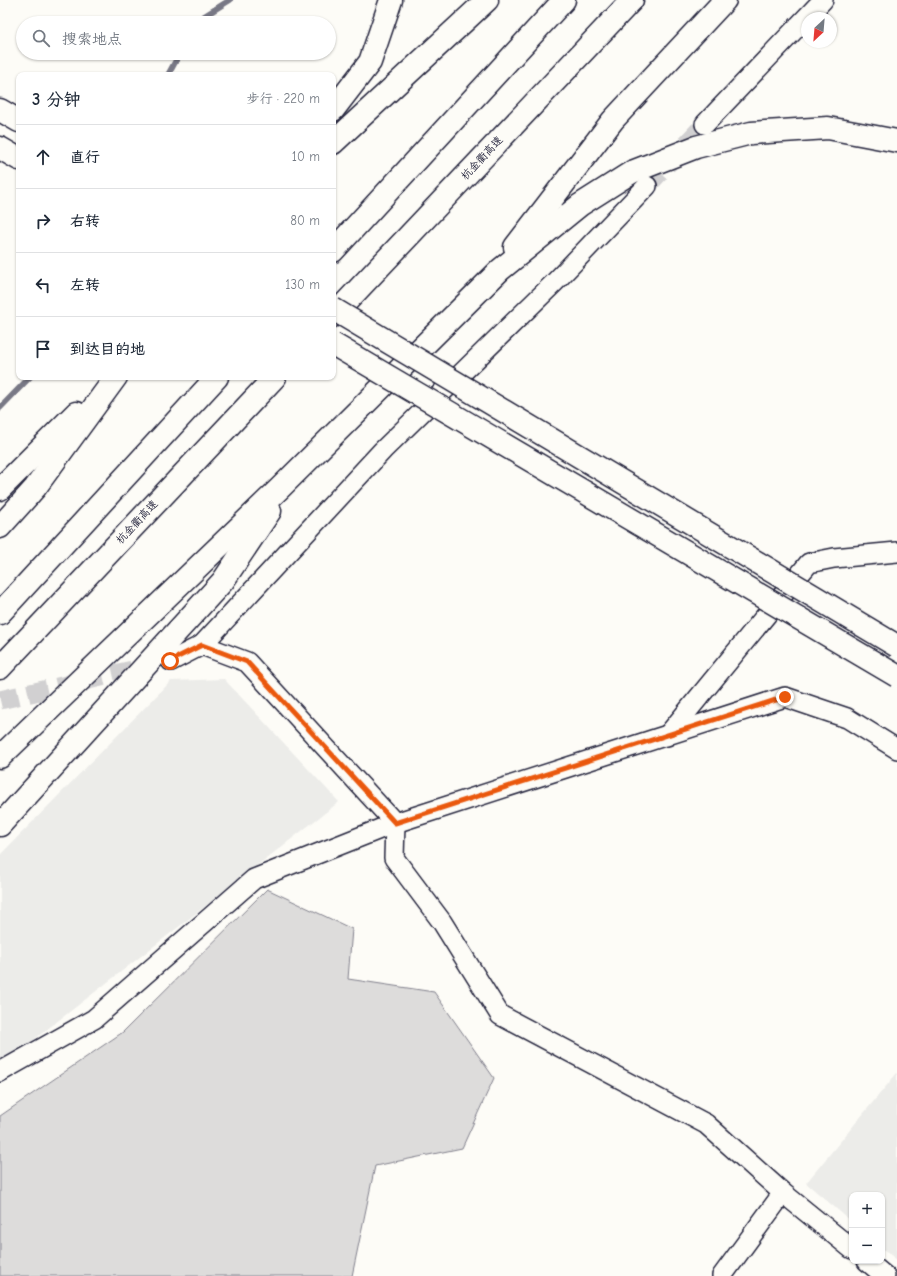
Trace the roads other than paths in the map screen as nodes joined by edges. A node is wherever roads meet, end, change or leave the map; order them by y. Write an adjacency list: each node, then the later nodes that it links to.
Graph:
1 (391, 0): 7 (main road)
2 (487, 0): 11 (main road)
3 (564, 0): 16 (main road)
4 (632, 0): 19 (main road, 杭金衢高速)
5 (724, 0): 17 (main road)
6 (823, 0): 10 (street)
7 (336, 106)
8 (0, 110): 9 (main road)
9 (16, 120)
10 (705, 124)
11 (336, 140)
12 (897, 141): 17 (main road)
13 (0, 148): 14 (main road)
14 (16, 157)
15 (647, 186): 30 (street)
16 (336, 248)
17 (484, 287): 25 (main road)
18 (336, 311): 31 (main road, bridge)
19 (336, 313)
20 (336, 346): 34 (main road, bridge)
21 (110, 380): 26 (main road)
22 (114, 380): 27 (main road)
23 (214, 380): 29 (main road)
24 (272, 380): 33 (main road, 杭金衢高速)
25 (294, 474): 37 (main road); 39 (main road)
26 (0, 488)
27 (0, 527)
28 (897, 552): 35 (street)
29 (0, 613)
30 (202, 645): 32 (street); 38 (street)
31 (897, 646)
32 (170, 661)
33 (0, 668)
34 (897, 676)
35 (667, 736): 36 (street); 38 (street)
36 (897, 749)
37 (0, 757)
38 (395, 823): 40 (street); 41 (street)
39 (0, 825)
40 (0, 1072)
41 (783, 1192): 42 (street); 44 (street)
42 (849, 1247)
43 (871, 1264): 45 (street)
44 (722, 1276)
45 (885, 1276)

